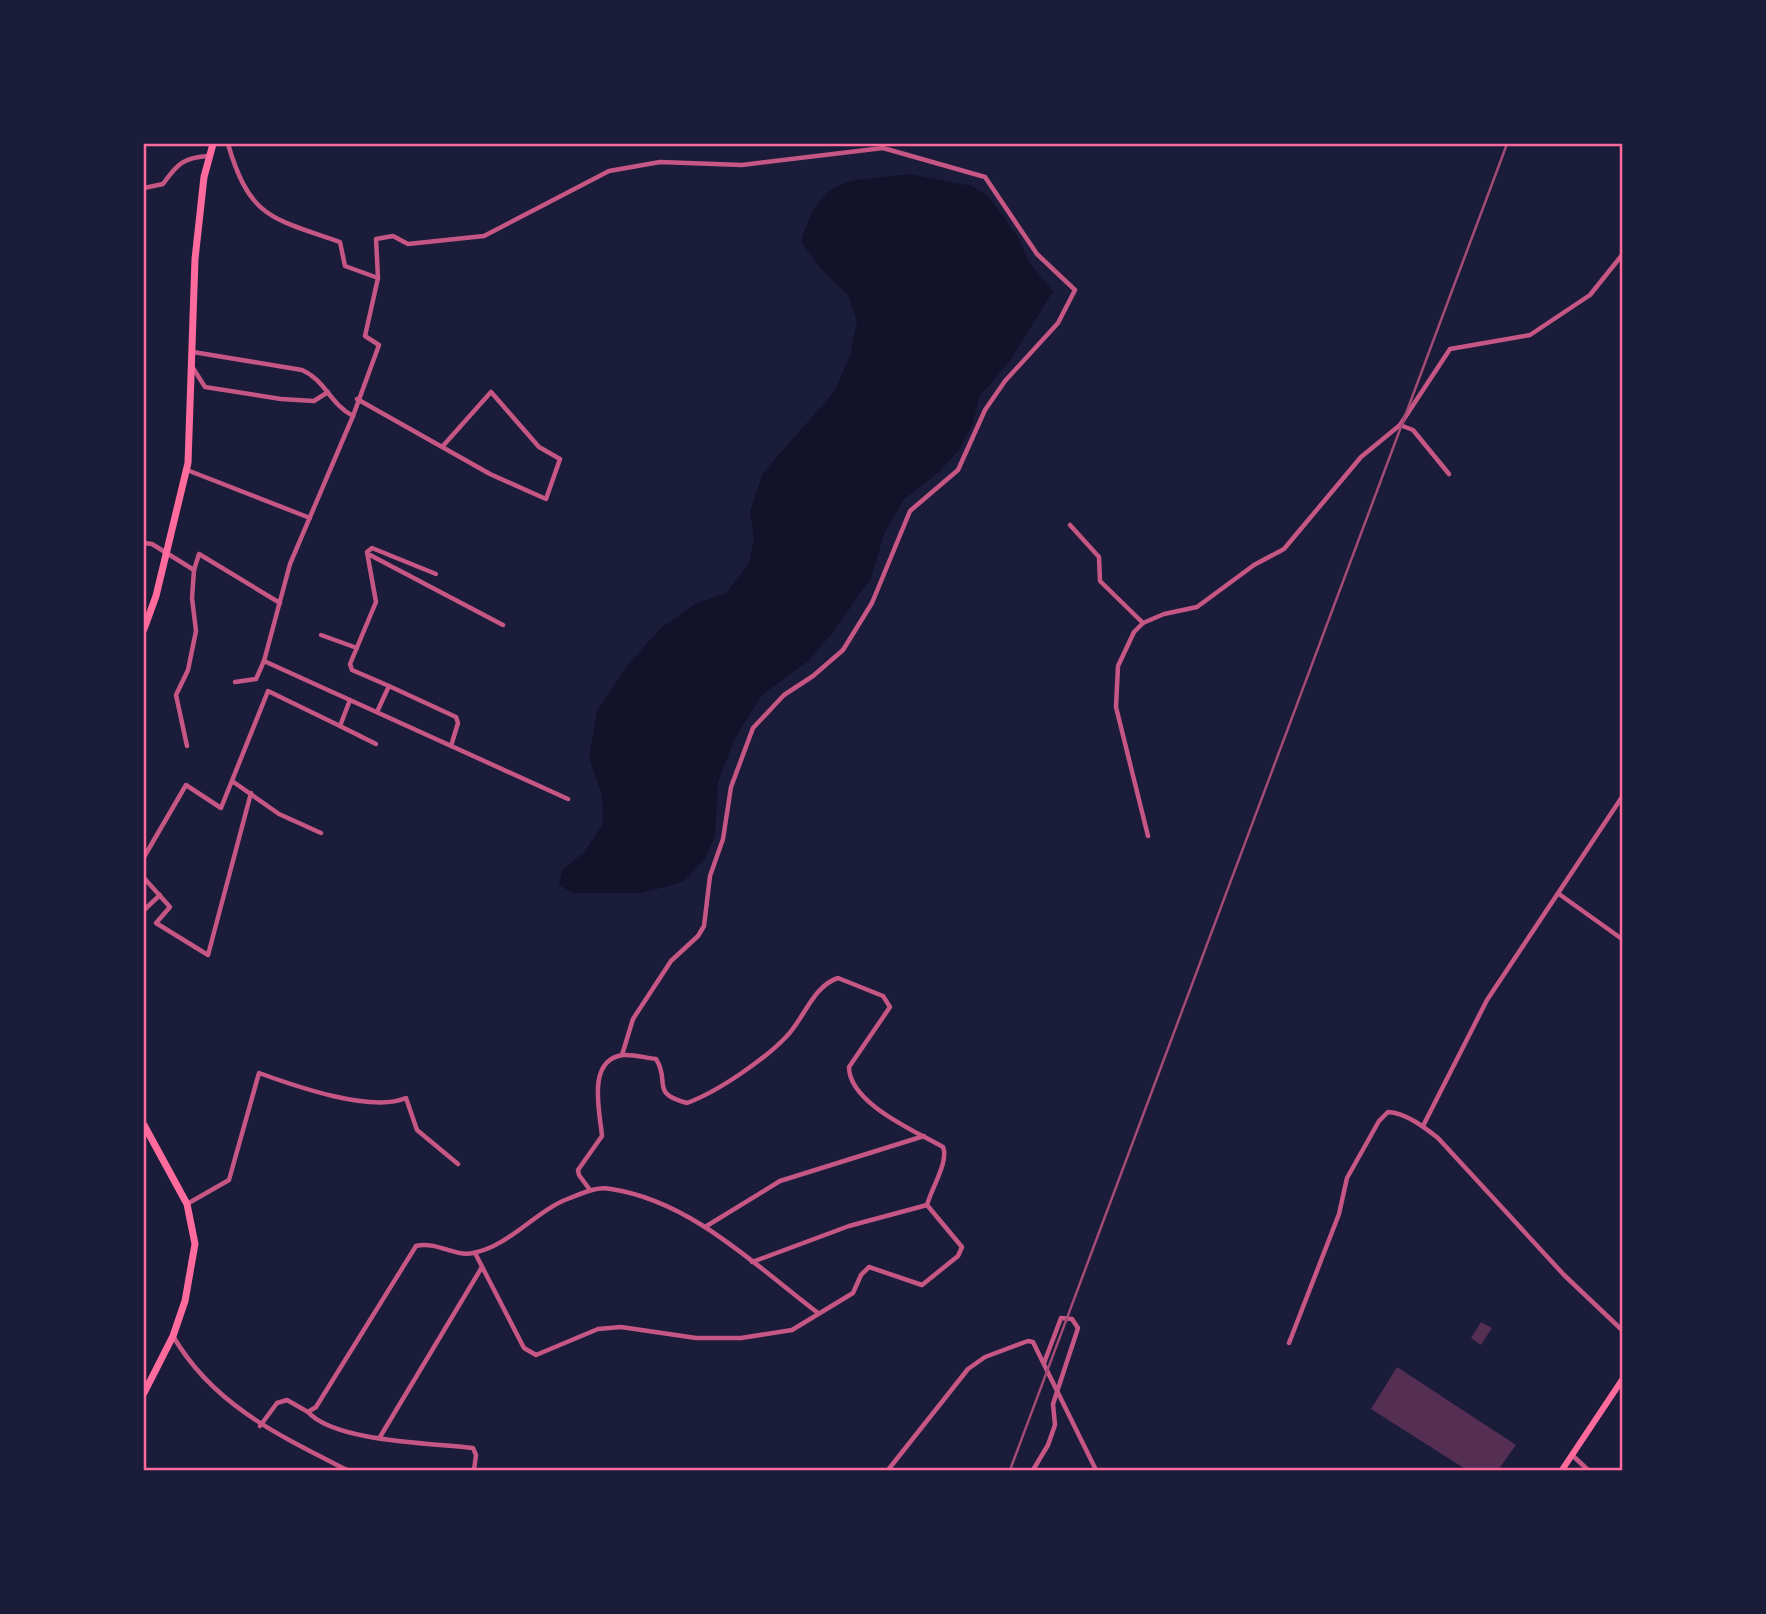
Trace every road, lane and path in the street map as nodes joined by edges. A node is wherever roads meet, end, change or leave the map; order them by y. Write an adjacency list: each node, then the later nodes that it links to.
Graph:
1 (213, 144): 3 (main road)
2 (228, 144): 6 (street)
3 (210, 156): 4 (street); 7 (main road)
4 (144, 188)
5 (1622, 255): 12 (street)
6 (379, 278): 10 (street); 50 (street)
7 (193, 352): 8 (main road); 9 (street)
8 (193, 368): 9 (street); 14 (main road)
9 (328, 392): 11 (street)
10 (357, 399): 11 (street); 13 (street)
11 (354, 416): 16 (street)
12 (1400, 425): 15 (street); 24 (street)
13 (442, 447): 13 (street)
14 (186, 470): 16 (street); 19 (main road)
15 (1449, 474)
16 (310, 518): 23 (street)
17 (1070, 525): 24 (street)
18 (144, 543): 19 (street)
19 (167, 553): 21 (street); 26 (main road)
20 (369, 554): 22 (street); 25 (street); 28 (street)
21 (194, 570): 23 (street); 36 (street)
22 (436, 574)
23 (280, 603): 29 (street)
24 (1143, 623): 43 (street)
25 (503, 625)
26 (144, 629)
27 (321, 635): 28 (street)
28 (357, 648): 31 (street)
29 (264, 661): 30 (street); 32 (street)
30 (236, 682)
31 (389, 686): 33 (street); 37 (street)
32 (350, 699): 33 (street); 34 (street)
33 (377, 712): 37 (street)
34 (340, 726): 35 (street); 38 (street)
35 (376, 744)
36 (187, 746)
37 (451, 746): 41 (street)
38 (232, 781): 39 (street); 44 (street)
39 (251, 793): 42 (street); 47 (street)
40 (1622, 797): 46 (street)
41 (568, 799)
42 (321, 833)
43 (1148, 836)
44 (144, 857)
45 (144, 878): 47 (street)
46 (1559, 894): 49 (street); 52 (street)
47 (160, 895): 48 (street)
48 (144, 910)
49 (1622, 939)
50 (622, 1055): 53 (street); 55 (street)
51 (144, 1125): 56 (main road)
52 (1423, 1126): 63 (street); 65 (street)
53 (924, 1136): 57 (street); 58 (street)
54 (458, 1164): 56 (street)
55 (590, 1190): 58 (street); 59 (street)
56 (187, 1204): 64 (main road)
57 (927, 1205): 60 (street); 62 (street)
58 (705, 1227): 60 (street)
59 (475, 1253): 61 (street); 70 (street)
60 (751, 1262): 62 (street)
61 (482, 1267): 62 (street); 72 (street)
62 (818, 1313)
63 (1622, 1330)
64 (173, 1336): 69 (main road); 71 (street)
65 (1289, 1343)
66 (1044, 1363): 68 (street); 68 (street); 76 (street)
67 (1622, 1380): 73 (main road)
68 (1057, 1389): 77 (street); 78 (street)
69 (144, 1393)
70 (308, 1412): 71 (street); 72 (street)
71 (260, 1426): 74 (street)
72 (380, 1437): 75 (street)
73 (1572, 1455): 79 (main road); 80 (street)
74 (347, 1471)
75 (474, 1471)
76 (888, 1471)
77 (1033, 1471)
78 (1096, 1471)
79 (1562, 1471)
80 (1588, 1471)

